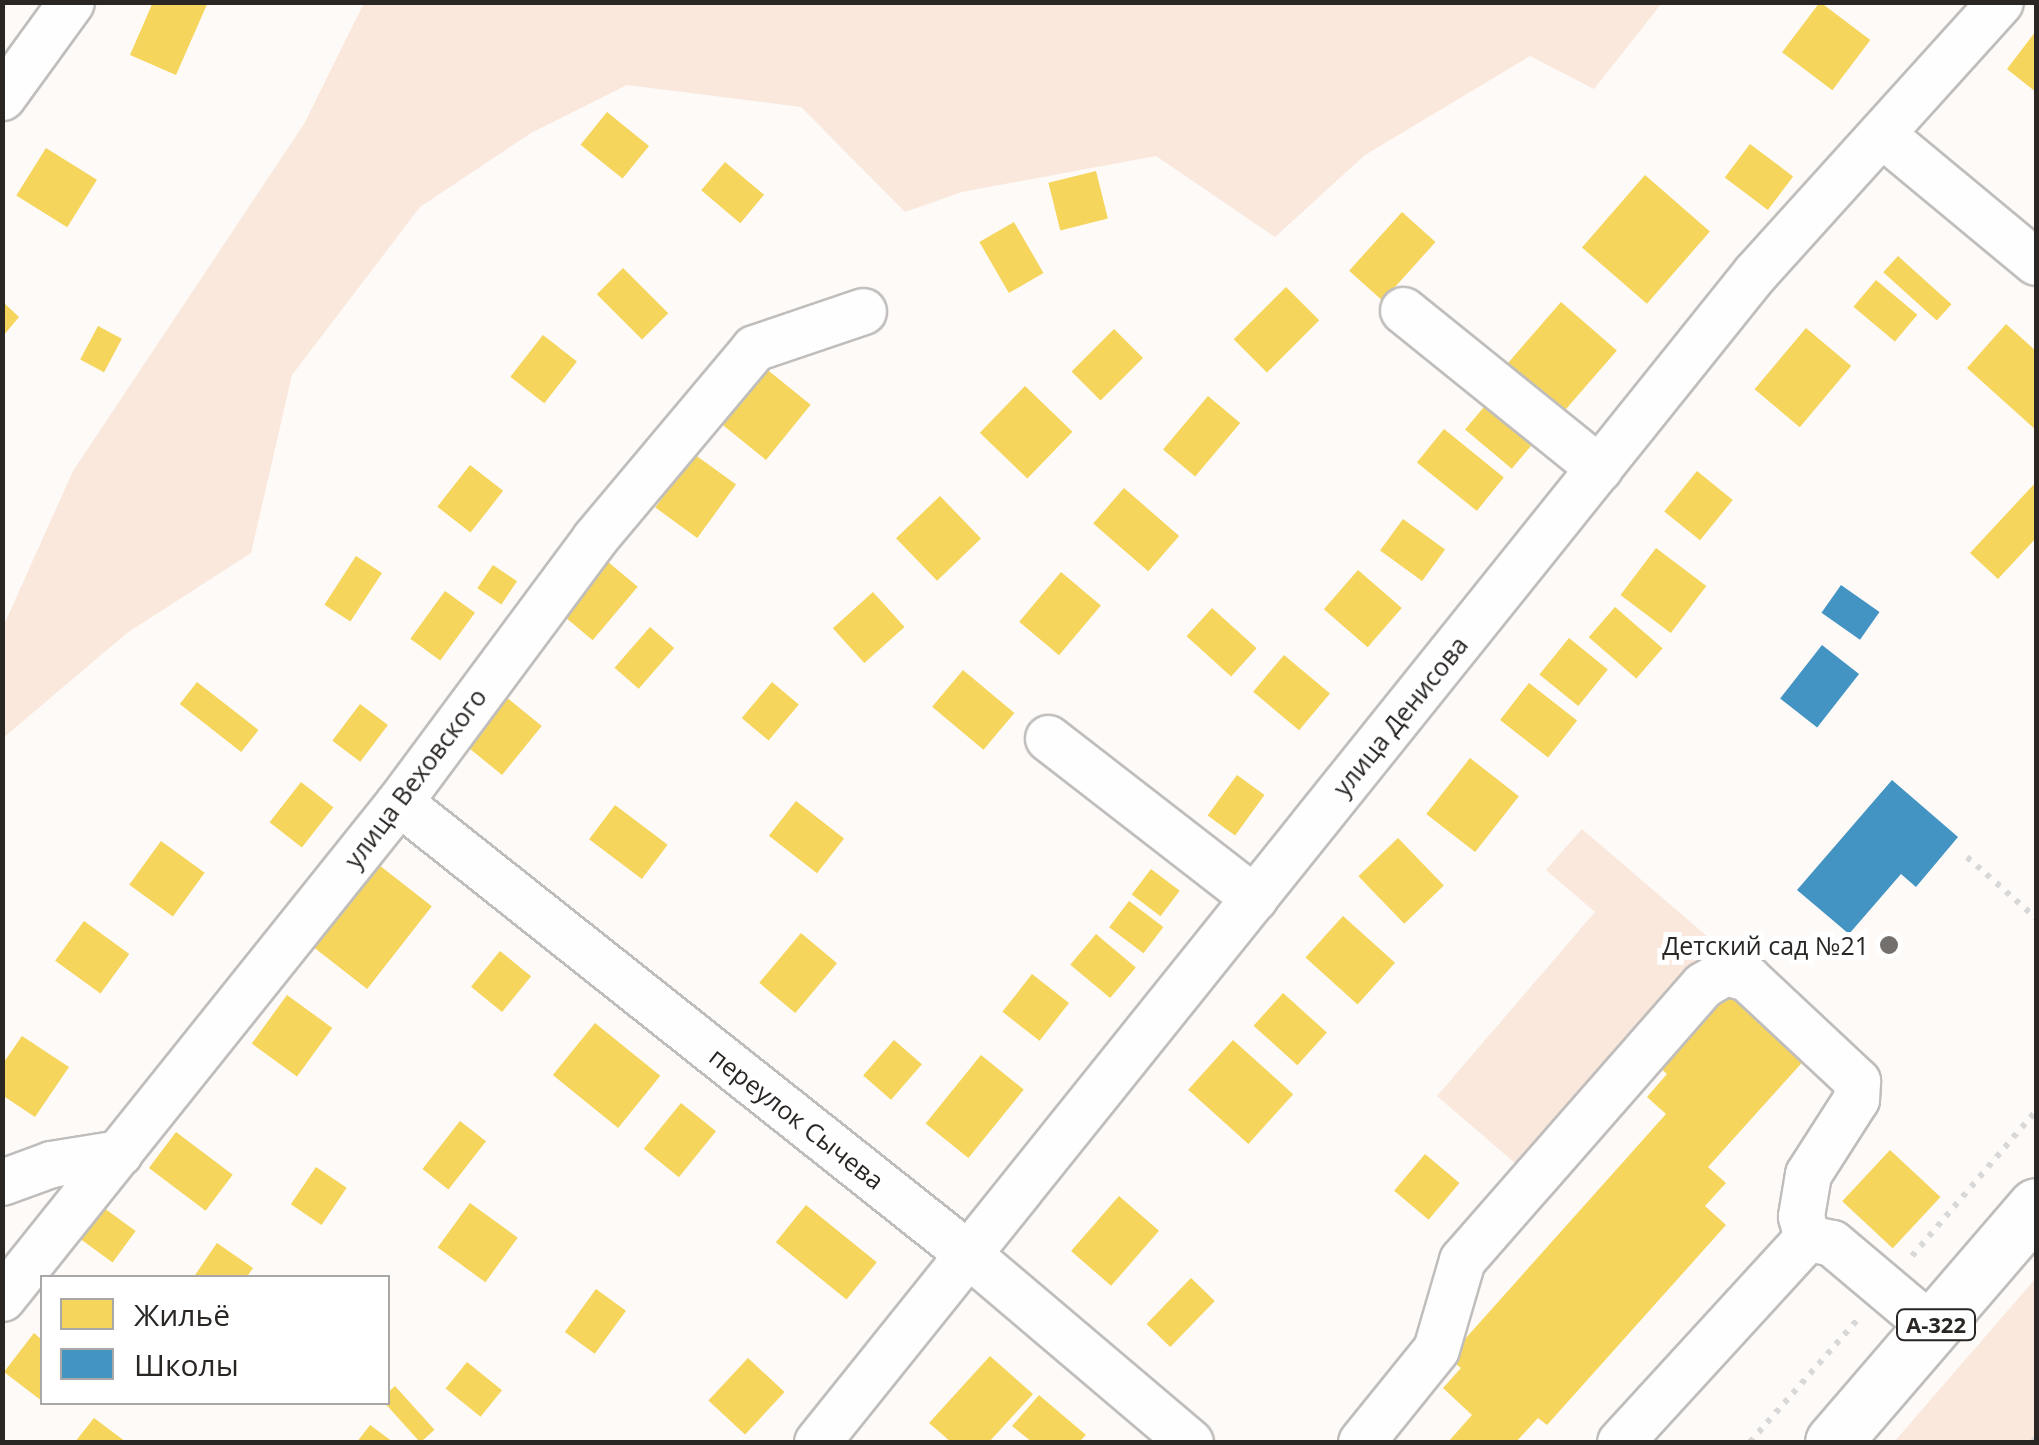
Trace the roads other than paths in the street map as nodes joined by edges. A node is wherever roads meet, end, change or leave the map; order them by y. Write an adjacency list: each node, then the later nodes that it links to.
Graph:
1 (71, 2): 3 (street)
2 (2000, 2): 4 (street, улица Денисова)
3 (2, 97)
4 (1884, 136): 5 (street); 8 (street, улица Денисова)
5 (2036, 262)
6 (864, 310): 10 (street, улица Веховского)
7 (1404, 310): 8 (street)
8 (1599, 468): 11 (street, улица Денисова)
9 (1048, 738): 11 (street)
10 (399, 802): 12 (street, улица Веховского); 16 (street, переулок Сычева)
11 (1254, 898): 16 (street, улица Денисова)
12 (119, 1153): 13 (street); 17 (street, улица Веховского)
13 (2, 1182)
14 (2036, 1206): 18 (highway, А-322)
15 (1807, 1238): 18 (street); 21 (street); 22 (street)
16 (968, 1254): 19 (street, улица Денисова); 20 (street, переулок Сычева)
17 (2, 1298)
18 (1933, 1328): 23 (highway, А-322)
19 (817, 1442)
20 (1190, 1442)
21 (1360, 1442)
22 (1620, 1442)
23 (1833, 1442)

